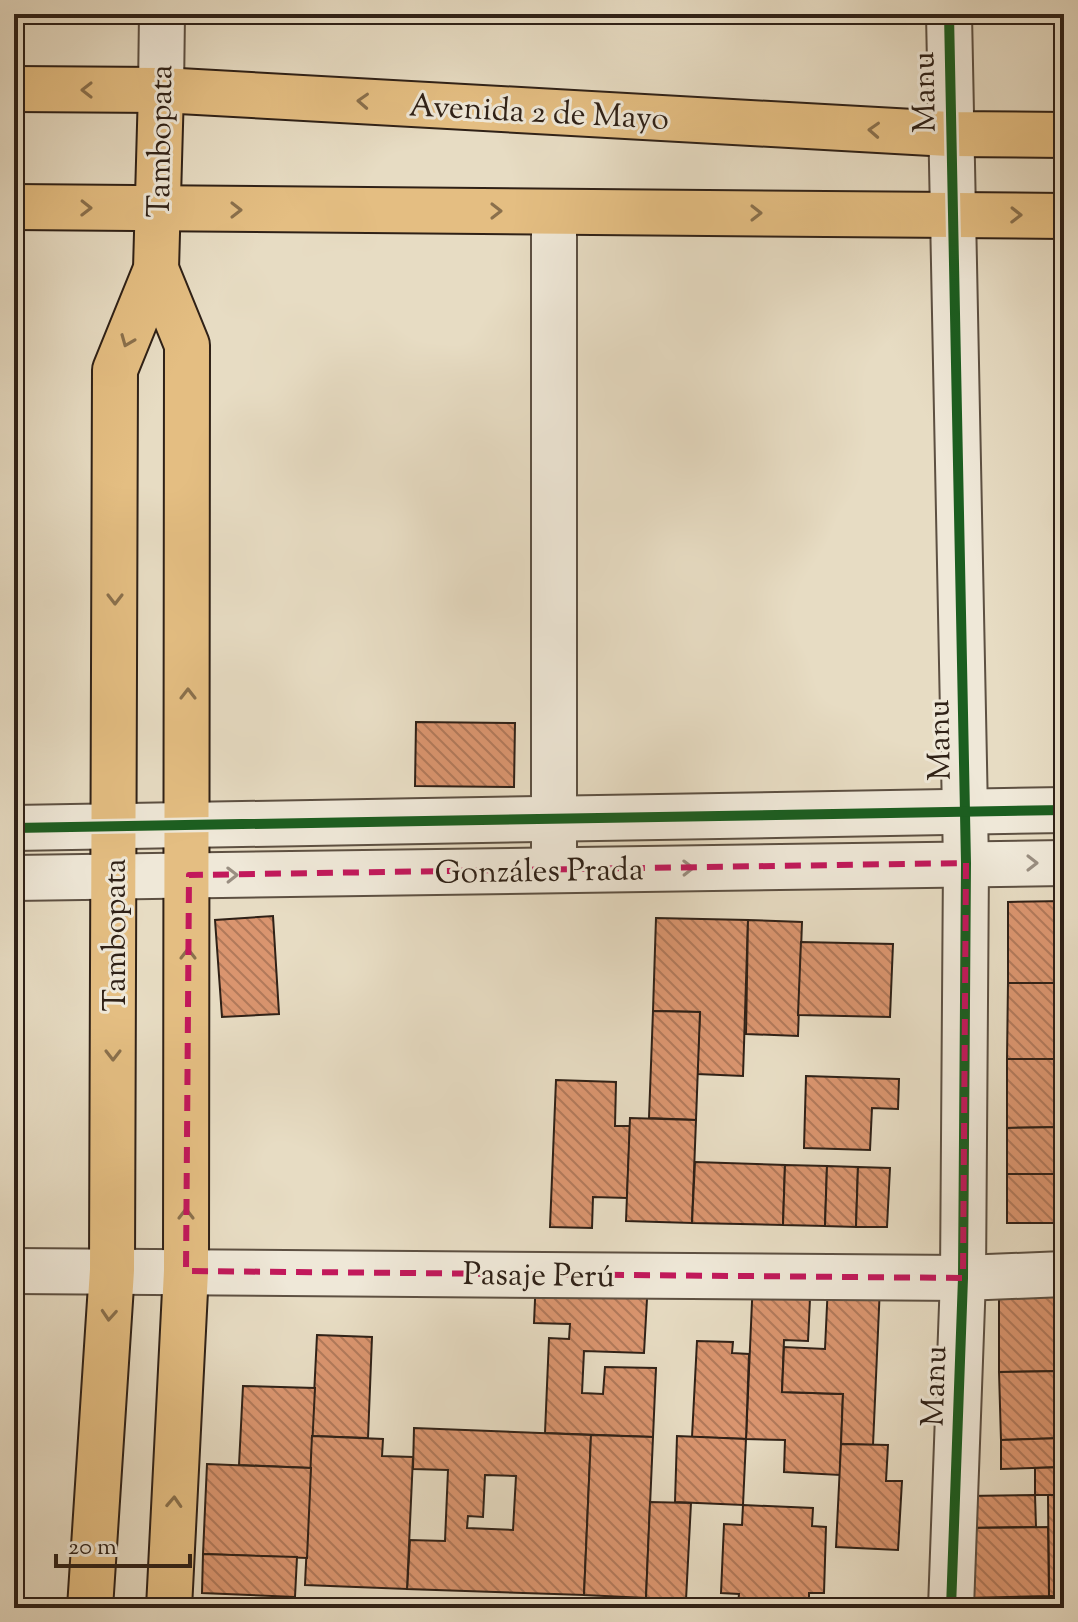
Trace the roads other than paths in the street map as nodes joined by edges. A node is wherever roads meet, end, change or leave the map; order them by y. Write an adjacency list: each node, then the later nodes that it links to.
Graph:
1 (162, 14): 4 (street, Tambopata)
2 (949, 14): 5 (street, Manu)
3 (14, 89): 4 (main road, Avenida 2 de Mayo, one-way to 3)
4 (161, 90): 5 (main road, Avenida 2 de Mayo, one-way to 4); 8 (main road, Tambopata)
5 (949, 134): 6 (main road, Avenida 2 de Mayo); 10 (street, Manu)
6 (1064, 135)
7 (14, 207): 8 (main road, one-way to 8)
8 (158, 209): 9 (main road, one-way to 9); 12 (main road, Tambopata)
9 (554, 212): 10 (main road, one-way to 10); 15 (street)
10 (954, 214): 11 (main road, one-way to 11); 13 (street, Manu)
11 (1064, 216)
12 (156, 269): 16 (main road, Tambopata, one-way to 16); 17 (main road, Tambopata, one-way to 12)
13 (966, 809): 14 (street); 15 (street); 19 (street, Manu)
14 (1064, 810)
15 (556, 819): 17 (street); 21 (street)
16 (115, 827): 17 (street); 18 (street); 23 (main road, Tambopata)
17 (188, 827): 22 (main road, Tambopata)
18 (14, 828)
19 (966, 863): 20 (street, Gonzáles Prada, one-way to 20); 21 (street, Gonzáles Prada, one-way to 19); 29 (street, Manu)
20 (1064, 863)
21 (553, 870): 22 (street, Gonzáles Prada, one-way to 21)
22 (189, 875): 23 (street, Gonzáles Prada); 27 (main road, Tambopata, one-way to 22)
23 (114, 876): 24 (street, Gonzáles Prada); 25 (main road, Tambopata, one-way to 25)
24 (14, 878)
25 (112, 1270): 26 (street, Pasaje Perú); 27 (street, Pasaje Perú); 30 (main road, Tambopata, one-way to 30)
26 (14, 1271)
27 (186, 1271): 29 (street, Pasaje Perú); 31 (main road, Tambopata, one-way to 27)
28 (1064, 1274): 29 (street, Pasaje Perú)
29 (963, 1278): 32 (street, Manu)
30 (90, 1608)
31 (169, 1608)
32 (951, 1608)

